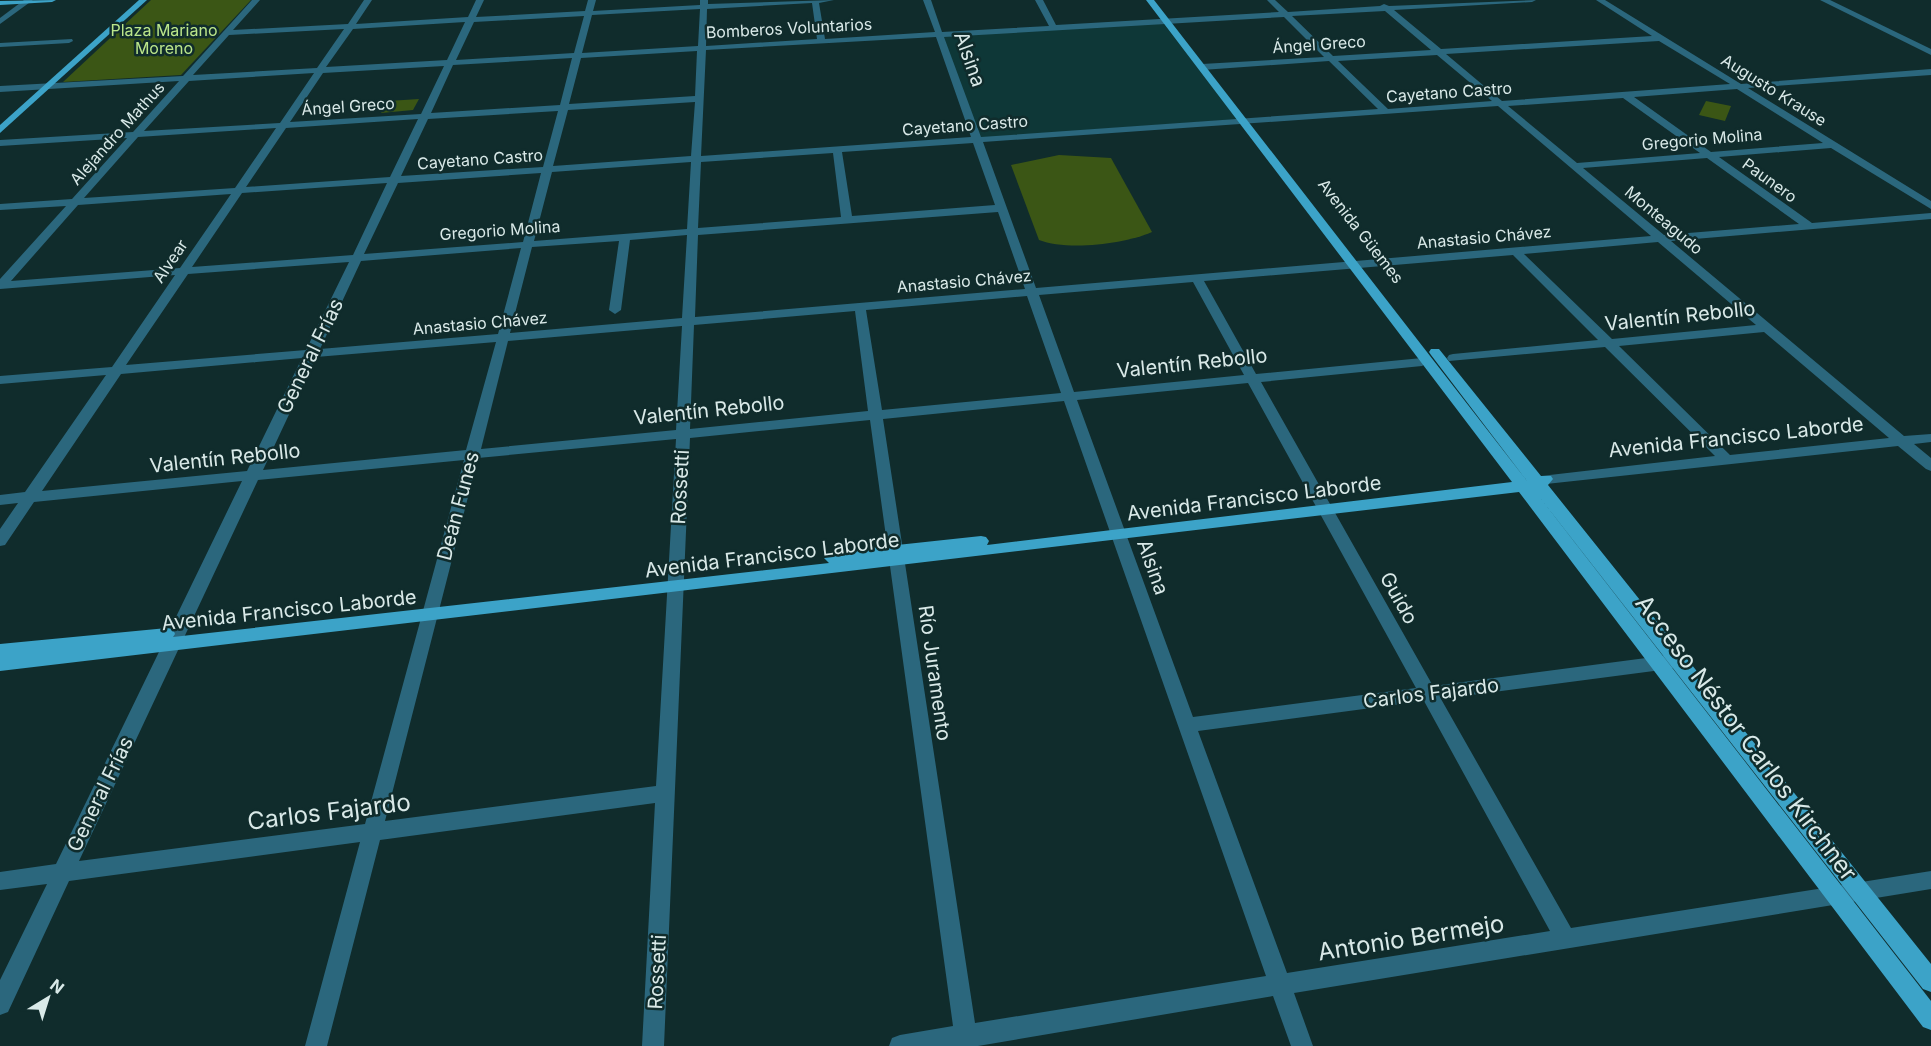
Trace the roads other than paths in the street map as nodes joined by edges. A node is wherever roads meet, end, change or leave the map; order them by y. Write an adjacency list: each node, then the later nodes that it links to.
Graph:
1 (52, 0): 19 (main road)
2 (133, 0): 49 (main road)
3 (143, 0): 47 (main road)
4 (256, 0): 31 (street, Alejandro Mathus)
5 (368, 0): 29 (street, Alvear)
6 (480, 0): 26 (street, General Frías)
7 (592, 0): 24 (street, Deán Funes)
8 (815, 0): 9 (street); 22 (street); 35 (street)
9 (830, 0)
10 (927, 0): 32 (street, Alsina)
11 (1039, 0): 30 (street)
12 (1150, 0): 27 (main road, Avenida Güemes)
13 (1158, 0): 27 (main road, Avenida Güemes)
14 (1271, 0): 25 (street)
15 (1377, 0): 23 (street, Monteagudo)
16 (1532, 0): 20 (street, Bomberos Voluntarios)
17 (1600, 0): 33 (street, Augusto Krause)
18 (1824, 0): 38 (street)
19 (28, 1): 21 (main road); 28 (street)
20 (1490, 1): 23 (street, Bomberos Voluntarios)
21 (0, 3)
22 (703, 3): 24 (street); 37 (street, Rossetti)
23 (1387, 8): 25 (street, Bomberos Voluntarios); 39 (street, Monteagudo)
24 (588, 13): 26 (street); 40 (street, Deán Funes)
25 (1285, 14): 27 (street, Bomberos Voluntarios); 41 (street)
26 (471, 20): 29 (street); 42 (street, General Frías)
27 (1170, 21): 30 (street, Bomberos Voluntarios); 43 (main road, Avenida Güemes)
28 (0, 22)
29 (351, 26): 31 (street); 44 (street, Alvear)
30 (1054, 28): 32 (street, Bomberos Voluntarios)
31 (227, 33): 46 (street, Alejandro Mathus)
32 (939, 34): 35 (street, Bomberos Voluntarios); 62 (street, Alsina)
33 (1661, 38): 39 (street, Ángel Greco); 48 (street, Augusto Krause)
34 (69, 41): 36 (street)
35 (821, 41): 37 (street, Bomberos Voluntarios)
36 (0, 45)
37 (701, 48): 40 (street, Bomberos Voluntarios); 52 (street, Rossetti)
38 (1931, 51)
39 (1439, 52): 41 (street, Ángel Greco); 53 (street, Monteagudo)
40 (577, 55): 42 (street, Bomberos Voluntarios); 54 (street, Deán Funes)
41 (1332, 59): 43 (street, Ángel Greco); 55 (street)
42 (450, 63): 44 (street, Bomberos Voluntarios); 56 (street, General Frías)
43 (1205, 67): 58 (main road, Avenida Güemes)
44 (320, 70): 46 (street, Bomberos Voluntarios); 59 (street, Alvear)
45 (1931, 72): 48 (street, Cayetano Castro)
46 (186, 78): 47 (street, Bomberos Voluntarios); 61 (street, Alejandro Mathus)
47 (48, 86): 49 (street, Bomberos Voluntarios); 60 (main road)
48 (1739, 86): 51 (street, Cayetano Castro); 64 (street, Augusto Krause)
49 (35, 87): 50 (street, Bomberos Voluntarios); 57 (main road)
50 (0, 89)
51 (1625, 95): 53 (street, Cayetano Castro); 66 (street, Paunero)
52 (698, 99): 54 (street, Ángel Greco); 67 (street, Rossetti)
53 (1500, 104): 55 (street, Cayetano Castro); 68 (street, Monteagudo)
54 (563, 108): 56 (street, Ángel Greco); 69 (street, Deán Funes)
55 (1385, 111): 58 (street, Cayetano Castro)
56 (424, 116): 59 (street, Ángel Greco); 70 (street, General Frías)
57 (0, 118)
58 (1248, 120): 62 (street, Cayetano Castro); 85 (main road, Avenida Güemes)
59 (283, 125): 61 (street, Ángel Greco); 71 (street, Alvear)
60 (0, 130)
61 (136, 135): 63 (street, Ángel Greco); 72 (street, Alejandro Mathus)
62 (977, 140): 65 (street, Cayetano Castro); 75 (street, Alsina)
63 (0, 143)
64 (1832, 145): 66 (street, Gregorio Molina); 73 (street, Augusto Krause)
65 (837, 149): 67 (street, Cayetano Castro); 77 (street)
66 (1709, 155): 68 (street, Gregorio Molina); 78 (street, Paunero)
67 (695, 159): 69 (street, Cayetano Castro); 79 (street, Rossetti)
68 (1574, 166): 81 (street, Monteagudo)
69 (547, 169): 70 (street, Cayetano Castro); 82 (street, Deán Funes)
70 (394, 180): 71 (street, Cayetano Castro); 84 (street, General Frías)
71 (238, 191): 72 (street, Cayetano Castro); 86 (street, Alvear)
72 (75, 202): 74 (street, Cayetano Castro); 88 (street, Alejandro Mathus)
73 (1931, 206)
74 (0, 207)
75 (1002, 208): 77 (street, Gregorio Molina); 89 (street, Alsina)
76 (1931, 216): 78 (street, Anastasio Chávez)
77 (847, 220): 79 (street, Gregorio Molina)
78 (1809, 226): 81 (street, Anastasio Chávez)
79 (692, 232): 80 (street, Gregorio Molina); 92 (street, Rossetti)
80 (625, 237): 82 (street, Gregorio Molina); 91 (street)
81 (1661, 239): 83 (street, Anastasio Chávez); 93 (street, Monteagudo)
82 (527, 244): 84 (street, Gregorio Molina); 94 (street, Deán Funes)
83 (1515, 251): 85 (street, Anastasio Chávez); 95 (street)
84 (357, 257): 86 (street, Gregorio Molina); 96 (street, General Frías)
85 (1360, 264): 87 (street, Anastasio Chávez); 111 (main road, Avenida Güemes)
86 (184, 271): 88 (street, Gregorio Molina); 99 (street, Alvear)
87 (1196, 278): 89 (street, Anastasio Chávez); 100 (street, Guido)
88 (0, 285)
89 (1032, 292): 90 (street, Anastasio Chávez); 102 (street, Alsina)
90 (860, 307): 92 (street, Anastasio Chávez); 103 (street, Río Juramento)
91 (615, 310)
92 (688, 321): 94 (street, Anastasio Chávez); 104 (street, Rossetti)
93 (1767, 328): 95 (street, Valentín Rebollo); 106 (street, Monteagudo)
94 (503, 337): 96 (street, Anastasio Chávez); 107 (street, Deán Funes)
95 (1609, 344): 97 (street, Valentín Rebollo); 108 (street)
96 (311, 353): 99 (street, Anastasio Chávez); 110 (street, General Frías)
97 (1453, 358)
98 (1422, 362): 100 (street, Valentín Rebollo)
99 (116, 370): 101 (street, Anastasio Chávez); 112 (street, Alvear)
100 (1252, 378): 102 (street, Valentín Rebollo); 114 (street, Guido)
101 (0, 380)
102 (1069, 396): 103 (street, Valentín Rebollo); 115 (street, Alsina)
103 (876, 415): 104 (street, Valentín Rebollo); 117 (street, Río Juramento)
104 (682, 434): 107 (street, Valentín Rebollo); 118 (street, Rossetti)
105 (1931, 438): 106 (street, Avenida Francisco Laborde)
106 (1902, 441): 108 (street, Avenida Francisco Laborde); 109 (street, Monteagudo)
107 (472, 455): 110 (street, Valentín Rebollo); 119 (street, Deán Funes)
108 (1727, 460): 111 (street, Avenida Francisco Laborde)
109 (1931, 465)
110 (253, 476): 112 (street, Valentín Rebollo); 120 (street, General Frías)
111 (1531, 480): 114 (main road, Avenida Francisco Laborde); 122 (main road, Acceso Néstor Carlos Kirchner); 123 (main road, Acceso Néstor Carlos Kirchner)
112 (29, 498): 113 (street, Valentín Rebollo); 116 (street, Alvear)
113 (0, 500)
114 (1323, 505): 115 (main road, Avenida Francisco Laborde); 125 (street, Guido)
115 (1117, 531): 117 (main road, Avenida Francisco Laborde); 126 (street, Alsina)
116 (0, 541)
117 (896, 556): 118 (main road, Avenida Francisco Laborde); 139 (street, Río Juramento)
118 (675, 582): 119 (main road, Avenida Francisco Laborde); 127 (street, Rossetti)
119 (431, 611): 120 (main road, Avenida Francisco Laborde); 128 (street, Deán Funes)
120 (176, 638): 121 (main road, Avenida Francisco Laborde); 124 (main road, Avenida Francisco Laborde); 129 (street, General Frías)
121 (0, 651)
122 (1676, 661): 123 (street, Carlos Fajardo); 132 (main road, Acceso Néstor Carlos Kirchner)
123 (1657, 663): 125 (street, Carlos Fajardo); 133 (main road, Acceso Néstor Carlos Kirchner)
124 (0, 664)
125 (1429, 693): 126 (street, Carlos Fajardo); 134 (street, Guido)
126 (1187, 725): 136 (street, Alsina)
127 (665, 793): 128 (street, Carlos Fajardo); 141 (street, Rossetti)
128 (372, 832): 129 (street, Carlos Fajardo); 140 (street, Deán Funes)
129 (63, 872): 131 (street, Carlos Fajardo); 137 (street, General Frías)
130 (1931, 880): 132 (street, Antonio Bermejo)
131 (0, 881)
132 (1860, 891): 133 (street, Antonio Bermejo); 135 (main road, Acceso Néstor Carlos Kirchner)
133 (1836, 895): 134 (street, Antonio Bermejo); 138 (main road, Acceso Néstor Carlos Kirchner)
134 (1566, 939): 136 (street, Antonio Bermejo)
135 (1931, 981)
136 (1280, 985): 139 (street, Antonio Bermejo); 143 (street, Alsina)
137 (0, 1004)
138 (1931, 1019)
139 (967, 1041): 142 (street, Antonio Bermejo)
140 (316, 1046)
141 (653, 1046)
142 (900, 1046)
143 (1302, 1046)

